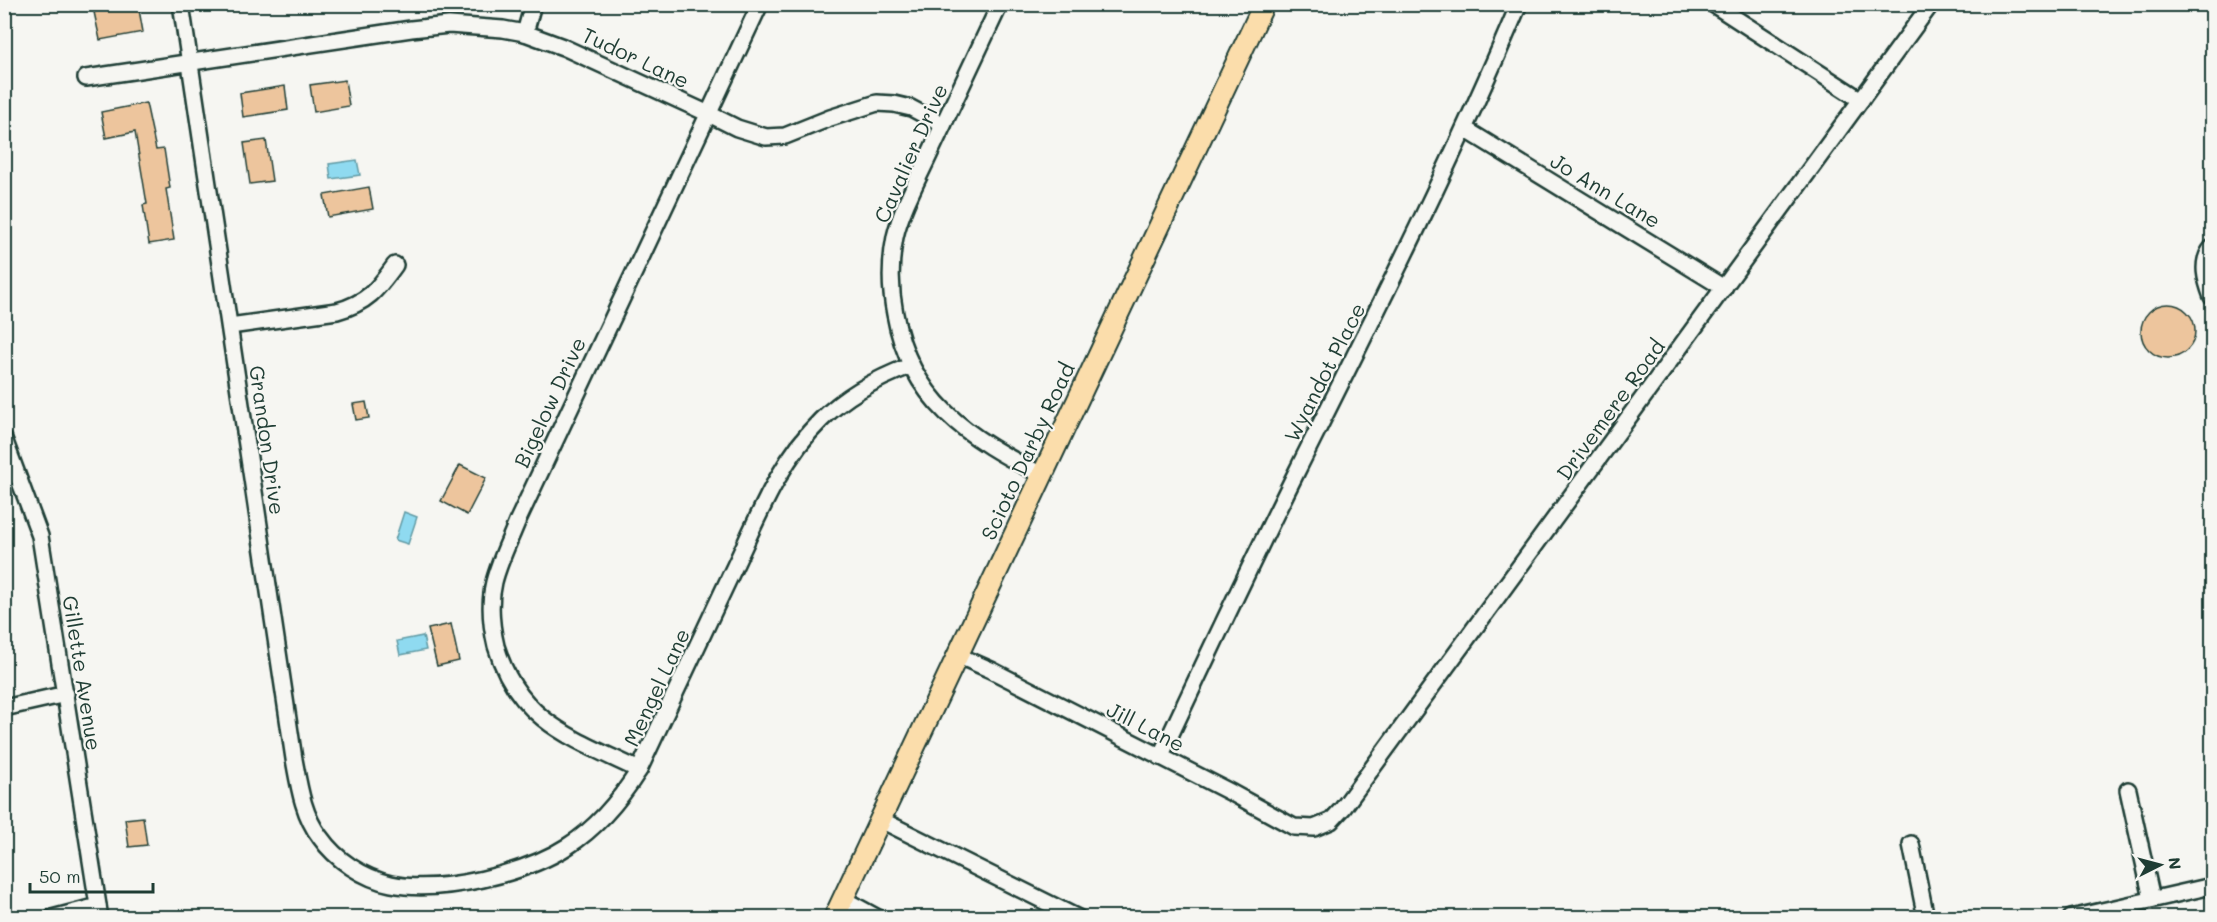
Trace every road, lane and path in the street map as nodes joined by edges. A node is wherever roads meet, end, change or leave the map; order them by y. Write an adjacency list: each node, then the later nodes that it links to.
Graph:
1 (181, 4): 10 (street, Grandon Drive)
2 (533, 4): 9 (street)
3 (760, 4): 13 (street, Bigelow Drive)
4 (1000, 4): 14 (street, Cavalier Drive)
5 (1264, 4): 23 (main road, Scioto Darby Road)
6 (1519, 4): 15 (street, Wyandot Place)
7 (1713, 4): 12 (street)
8 (1931, 4): 12 (street, Drivemere Road)
9 (525, 33): 10 (street, Tudor Lane); 13 (street, Tudor Lane)
10 (189, 63): 11 (street, Tudor Lane); 20 (street, Grandon Drive)
11 (86, 78)
12 (1861, 100): 18 (street, Drivemere Road)
13 (709, 114): 14 (street, Tudor Lane); 28 (street, Bigelow Drive)
14 (943, 125): 21 (street, Cavalier Drive)
15 (1465, 129): 18 (street, Jo Ann Lane); 27 (street, Wyandot Place)
16 (2212, 248): 19 (street)
17 (395, 265): 20 (street)
18 (1724, 288): 31 (street, Drivemere Road)
19 (2212, 297)
20 (230, 326): 33 (street, Grandon Drive)
21 (910, 366): 23 (street, Cavalier Drive); 28 (street, Mengel Lane)
22 (4, 439): 25 (street, Gillette Avenue)
23 (1042, 475): 24 (main road, Scioto Darby Road)
24 (959, 656): 27 (street, Jill Lane); 30 (main road, Scioto Darby Road)
25 (66, 694): 26 (street); 37 (street, Gillette Avenue)
26 (4, 708)
27 (1160, 757): 31 (street, Jill Lane)
28 (639, 770): 33 (street, Mengel Lane)
29 (2128, 790): 36 (street)
30 (880, 820): 35 (main road, Scioto Darby Road); 41 (street)
31 (1314, 828)
32 (1911, 844): 42 (street)
33 (349, 865)
34 (2212, 886): 36 (street)
35 (843, 899): 39 (main road, Scioto Darby Road); 40 (street)
36 (2152, 899): 43 (street)
37 (99, 912): 38 (street)
38 (52, 918)
39 (834, 918)
40 (878, 918)
41 (1078, 918)
42 (1926, 918)
43 (2071, 918)

